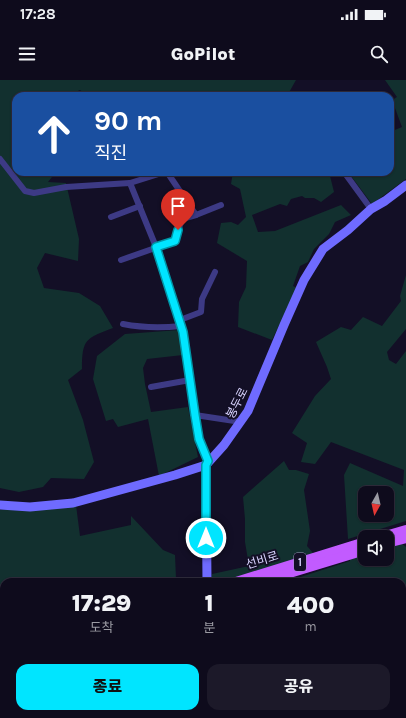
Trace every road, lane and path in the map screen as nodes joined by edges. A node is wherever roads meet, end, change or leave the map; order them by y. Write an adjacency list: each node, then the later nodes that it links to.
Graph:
1 (0, 159): 2 (street)
2 (12, 174)
3 (14, 176): 7 (street)
4 (152, 176): 7 (street)
5 (169, 176): 12 (street)
6 (347, 176): 11 (street)
7 (130, 182): 10 (street)
8 (406, 185): 11 (main road, 봉두로)
9 (221, 205): 12 (street)
10 (140, 206): 13 (street); 14 (street)
11 (371, 209): 22 (main road, 봉두로)
12 (196, 215): 14 (street)
13 (111, 217)
14 (156, 247): 15 (street); 17 (street)
15 (121, 260)
16 (215, 272): 17 (street)
17 (181, 323): 18 (street); 19 (street)
18 (123, 324)
19 (190, 380): 20 (street); 21 (street)
20 (151, 387)
21 (195, 415): 22 (street); 23 (street)
22 (241, 422): 23 (main road, 봉두로)
23 (207, 463): 24 (main road, 봉두로); 31 (main road)
24 (0, 505)
25 (406, 530): 26 (main road)
26 (394, 534)
27 (406, 538): 28 (main road)
28 (394, 541)
29 (358, 544): 32 (main road, 선비로 / 1)
30 (358, 552): 33 (main road, 선비로 / 1)
31 (207, 578)
32 (249, 578)
33 (273, 578)

